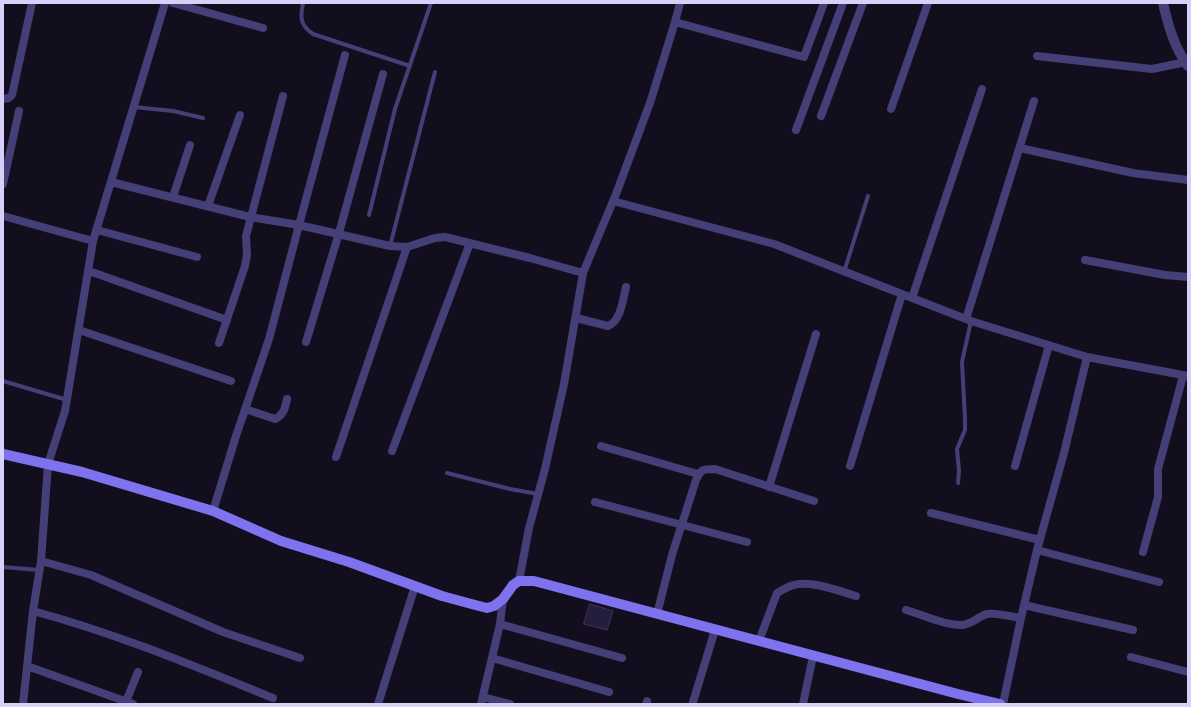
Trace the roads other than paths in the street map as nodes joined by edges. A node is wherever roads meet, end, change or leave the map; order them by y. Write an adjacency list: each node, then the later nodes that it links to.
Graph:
1 (32, 3): 22 (street)
2 (165, 3): 24 (street)
3 (173, 3): 13 (street)
4 (303, 3): 17 (lane)
5 (431, 3): 17 (lane)
6 (680, 3): 12 (street)
7 (824, 3): 12 (street)
8 (843, 3): 30 (street)
9 (863, 3): 28 (street)
10 (928, 3): 25 (street)
11 (1163, 3): 16 (street)
12 (675, 22): 38 (street)
13 (262, 28)
14 (345, 55): 43 (street)
15 (1038, 56): 16 (street)
16 (1187, 64)
17 (410, 66): 40 (lane)
18 (435, 72): 48 (lane)
19 (383, 74): 45 (street)
20 (982, 89): 58 (street)
21 (283, 96): 42 (street)
22 (3, 100)
23 (1034, 100): 32 (street)
24 (134, 106): 29 (lane); 34 (street)
25 (891, 109)
26 (19, 111): 35 (street)
27 (240, 114): 39 (street)
28 (821, 116)
29 (202, 118)
30 (796, 130)
31 (190, 145): 37 (street)
32 (1020, 148): 33 (street); 61 (street)
33 (1188, 180)
34 (111, 182): 37 (street); 44 (street)
35 (3, 184)
36 (868, 196): 53 (lane)
37 (173, 197): 39 (street)
38 (613, 201): 53 (street); 54 (street)
39 (208, 206): 42 (street)
40 (369, 215)
41 (3, 216): 46 (street)
42 (250, 217): 43 (street); 60 (street)
43 (299, 225): 45 (street); 73 (street)
44 (97, 230): 46 (street); 50 (street)
45 (338, 233): 48 (street); 64 (street)
46 (93, 241): 52 (street)
47 (470, 243): 49 (street); 54 (street); 75 (street)
48 (390, 246): 49 (street)
49 (407, 247): 77 (street)
50 (197, 258)
51 (1085, 260): 55 (street)
52 (89, 271): 60 (street); 62 (street)
53 (844, 272): 57 (street)
54 (583, 273): 59 (street)
55 (1188, 277)
56 (626, 287): 59 (street)
57 (902, 294): 58 (street); 79 (street)
58 (912, 298): 61 (street)
59 (576, 318): 85 (street)
60 (227, 320): 65 (street)
61 (968, 320): 66 (street); 83 (lane)
62 (79, 330): 70 (street); 72 (street)
63 (816, 334): 84 (street)
64 (306, 342)
65 (219, 343)
66 (1049, 345): 67 (street); 80 (street)
67 (1087, 356): 68 (street); 91 (street)
68 (1185, 376): 94 (street)
69 (3, 381): 72 (lane)
70 (231, 381)
71 (287, 399): 73 (street)
72 (67, 400): 78 (street)
73 (245, 408): 88 (street)
74 (601, 446): 82 (street)
75 (392, 451)
76 (3, 454): 78 (main road)
77 (336, 458)
78 (48, 464): 88 (main road); 95 (street)
79 (850, 466)
80 (1015, 466)
81 (447, 473): 85 (lane)
82 (698, 474): 84 (street); 90 (street)
83 (958, 483)
84 (769, 486): 86 (street)
85 (538, 494): 98 (street)
86 (814, 501)
87 (596, 502): 90 (street)
88 (213, 511): 100 (main road)
89 (931, 513): 91 (street)
90 (682, 525): 92 (street); 106 (street)
91 (1040, 540): 93 (street)
92 (747, 542)
93 (1037, 550): 99 (street); 103 (street)
94 (1143, 552)
95 (41, 561): 97 (street); 114 (street)
96 (3, 567): 97 (lane)
97 (39, 570): 105 (street)
98 (519, 581): 102 (main road); 106 (main road)
99 (1159, 582)
100 (415, 586): 102 (main road); 126 (street)
101 (856, 596): 111 (street)
102 (503, 599): 108 (street)
103 (1024, 605): 107 (street); 110 (street)
104 (906, 610): 107 (street)
105 (33, 611): 117 (street); 121 (street)
106 (657, 614): 109 (main road)
107 (1021, 618): 129 (street)
108 (500, 624): 115 (street); 116 (street)
109 (715, 630): 111 (main road); 123 (street)
110 (1133, 630)
111 (759, 641): 112 (main road)
112 (813, 656): 128 (street); 129 (main road)
113 (1131, 657): 119 (street)
114 (300, 658)
115 (492, 658): 120 (street); 122 (street)
116 (622, 658)
117 (27, 666): 124 (street); 125 (street)
118 (138, 672): 124 (street)
119 (1188, 672)
120 (609, 692)
121 (273, 698)
122 (482, 701): 127 (street)
123 (693, 702)
124 (128, 703)
125 (23, 704)
126 (378, 704)
127 (510, 704)
128 (803, 704)
129 (1001, 704)

